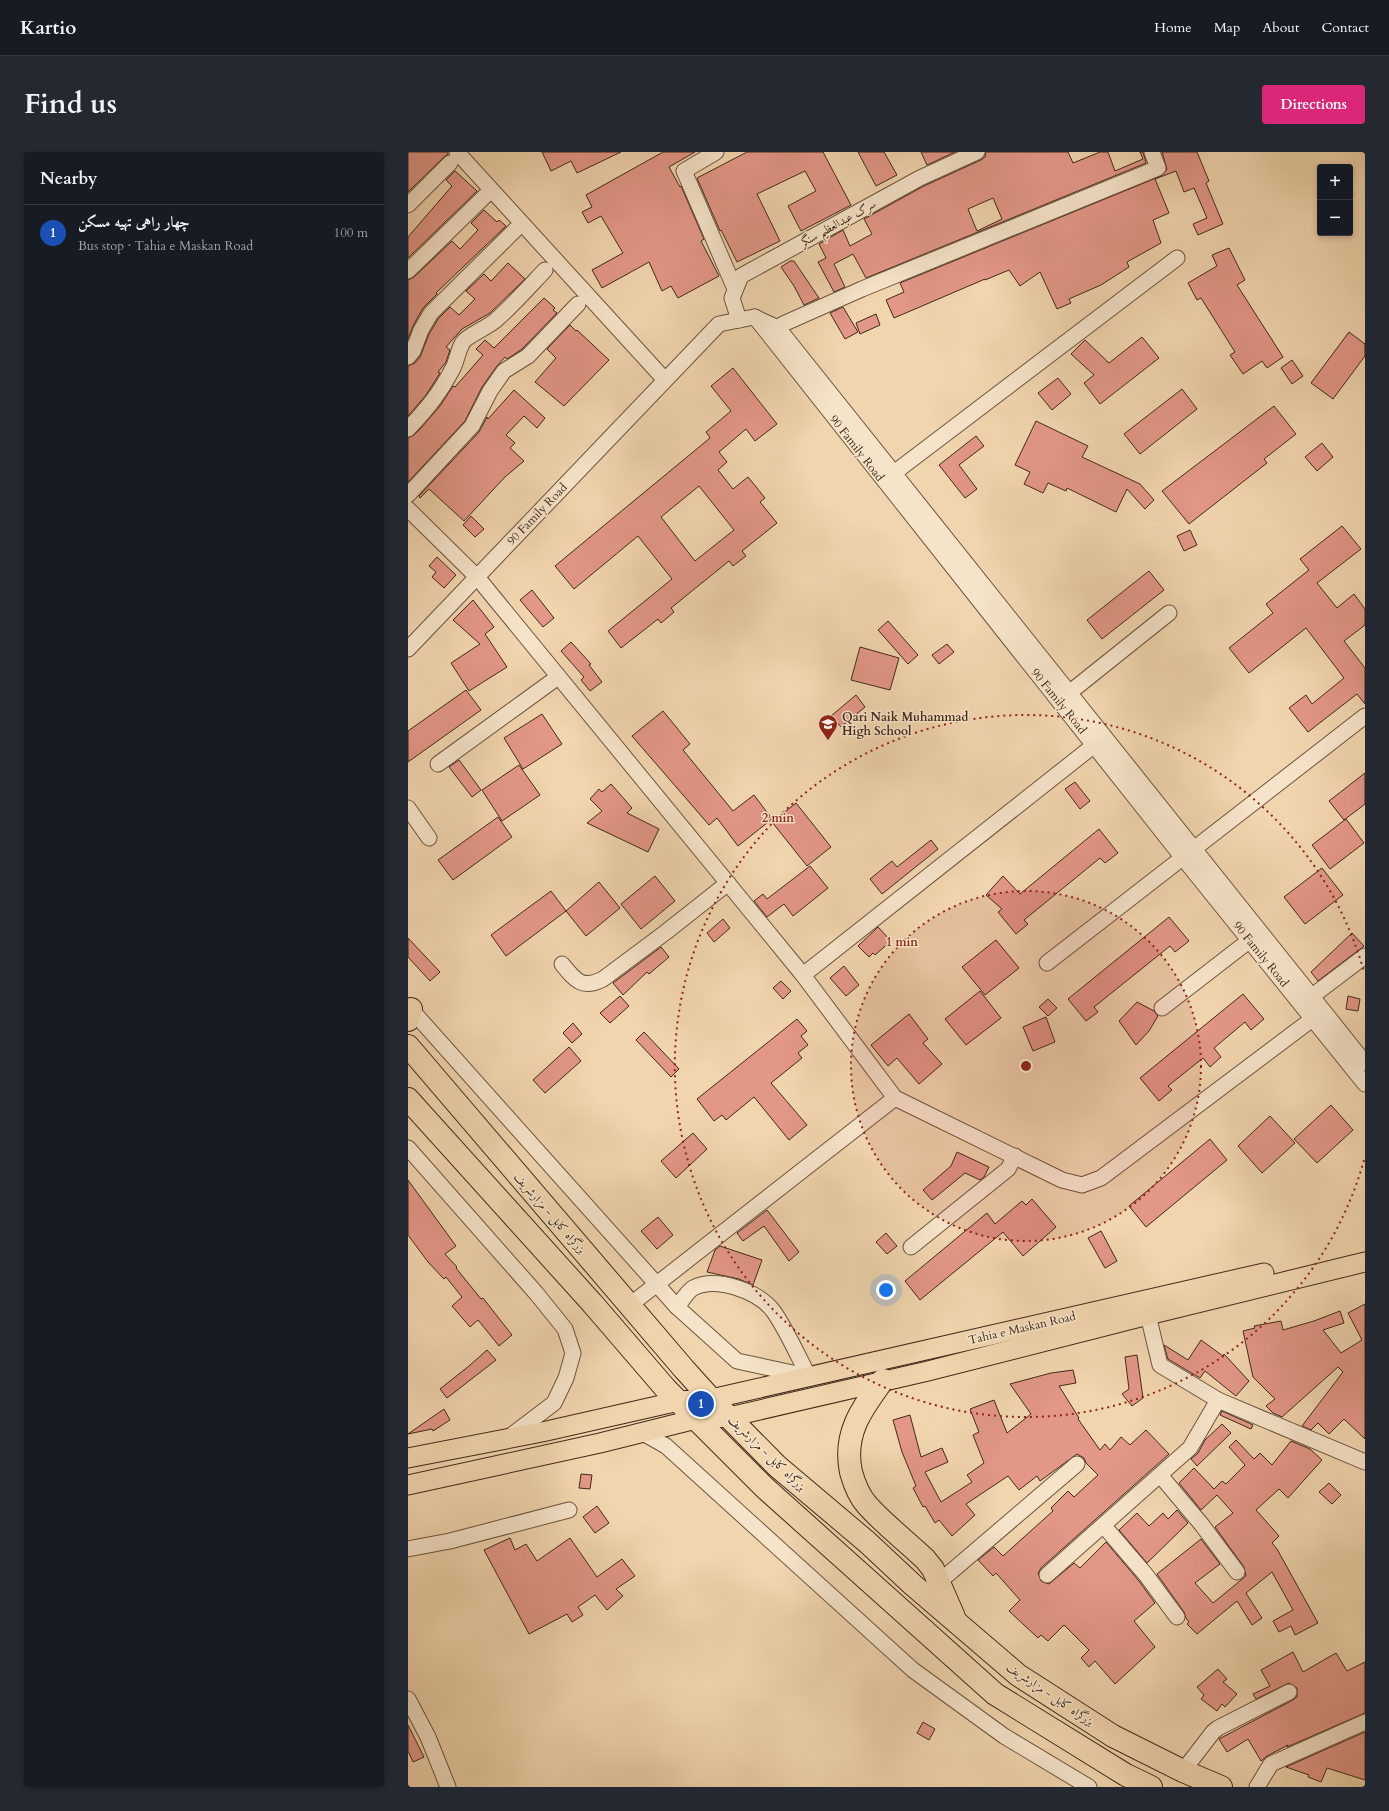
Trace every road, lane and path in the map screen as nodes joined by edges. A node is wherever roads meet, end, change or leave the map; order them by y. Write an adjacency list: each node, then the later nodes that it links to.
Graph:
1 (716, 152): 11 (street)
2 (977, 152): 11 (street, سرک عبدالعظیم سنگر)
3 (1152, 152): 14 (street)
4 (455, 155): 6 (street); 16 (street)
5 (485, 196): 10 (street)
6 (408, 205)
7 (516, 229): 15 (street)
8 (1177, 258): 18 (street)
9 (545, 270): 17 (street)
10 (408, 271)
11 (736, 290): 13 (street, سرک عبدالعظیم سنگر)
12 (578, 304): 19 (street)
13 (739, 320): 14 (street, 90 Family Road); 16 (street, 90 Family Road)
14 (773, 332): 18 (street, 90 Family Road)
15 (408, 357)
16 (665, 380): 21 (street, 90 Family Road)
17 (408, 429)
18 (888, 477): 25 (street, 90 Family Road); 27 (street, 90 Family Road)
19 (408, 496)
20 (408, 509): 21 (street)
21 (477, 577): 23 (street, 90 Family Road); 24 (street)
22 (1169, 613): 25 (street)
23 (408, 649)
24 (558, 676): 28 (street); 32 (street)
25 (1069, 693): 27 (street, 90 Family Road)
26 (1365, 716): 31 (street)
27 (1100, 741): 31 (street, 90 Family Road); 37 (street)
28 (438, 764)
29 (408, 808): 30 (street)
30 (429, 838)
31 (1188, 854): 33 (street, 90 Family Road); 35 (street); 38 (street, 90 Family Road)
32 (728, 883): 36 (street); 37 (street)
33 (1250, 940): 39 (street); 41 (street, 90 Family Road)
34 (1365, 956): 38 (street)
35 (1047, 962)
36 (562, 964)
37 (803, 975): 45 (street)
38 (1312, 997): 41 (street, 90 Family Road)
39 (1162, 1008)
40 (409, 1012): 52 (street)
41 (1317, 1015): 43 (street, 90 Family Road); 44 (street, 90 Family Road); 48 (street)
42 (408, 1046): 53 (highway, بزرگراه کابل - مزارشریف)
43 (1365, 1064)
44 (1365, 1084)
45 (895, 1098): 48 (street); 52 (street)
46 (408, 1099): 60 (highway, بزرگراه کابل - مزارشریف)
47 (408, 1148): 64 (street)
48 (1015, 1156): 49 (street)
49 (912, 1247)
50 (1365, 1250): 56 (main road, Tahia e Maskan Road)
51 (1365, 1262): 55 (main road, Tahia e Maskan Road)
52 (656, 1284): 53 (street); 54 (street)
53 (630, 1305): 58 (highway, بزرگراه کابل - مزارشریف)
54 (677, 1307): 56 (street); 56 (street)
55 (1148, 1315): 57 (main road, Tahia e Maskan Road); 59 (street)
56 (810, 1377): 58 (main road, Tahia e Maskan Road)
57 (883, 1380): 61 (main road, Tahia e Maskan Road); 75 (highway)
58 (711, 1399): 60 (main road, Tahia e Maskan Road); 61 (highway, بزرگراه کابل - مزارشریف)
59 (1218, 1400): 66 (street); 68 (street)
60 (679, 1401): 62 (highway, بزرگراه کابل - مزارشریف); 64 (main road, Tahia e Maskan Road)
61 (729, 1417): 62 (main road, Tahia e Maskan Road); 77 (highway, بزرگراه کابل - مزارشریف)
62 (696, 1419): 63 (main road, Tahia e Maskan Road); 84 (highway, بزرگراه کابل - مزارشریف)
63 (643, 1433): 69 (main road, Tahia e Maskan Road); 83 (street)
64 (507, 1439): 65 (main road, Tahia e Maskan Road)
65 (408, 1458)
66 (1365, 1462)
67 (1077, 1464): 75 (street)
68 (1160, 1475): 71 (street); 73 (street)
69 (408, 1485)
70 (569, 1510): 72 (street)
71 (1104, 1526): 74 (street); 76 (street)
72 (408, 1548)
73 (1237, 1572)
74 (1047, 1575)
75 (939, 1582): 77 (highway)
76 (1177, 1617)
77 (957, 1624): 81 (highway, بزرگراه کابل - مزارشریف)
78 (1289, 1692): 81 (street)
79 (408, 1699): 82 (street)
80 (1365, 1722): 86 (street)
81 (1183, 1771): 85 (highway, بزرگراه کابل - مزارشریف)
82 (448, 1787)
83 (1089, 1787)
84 (1151, 1787)
85 (1221, 1787)
86 (1257, 1787)

